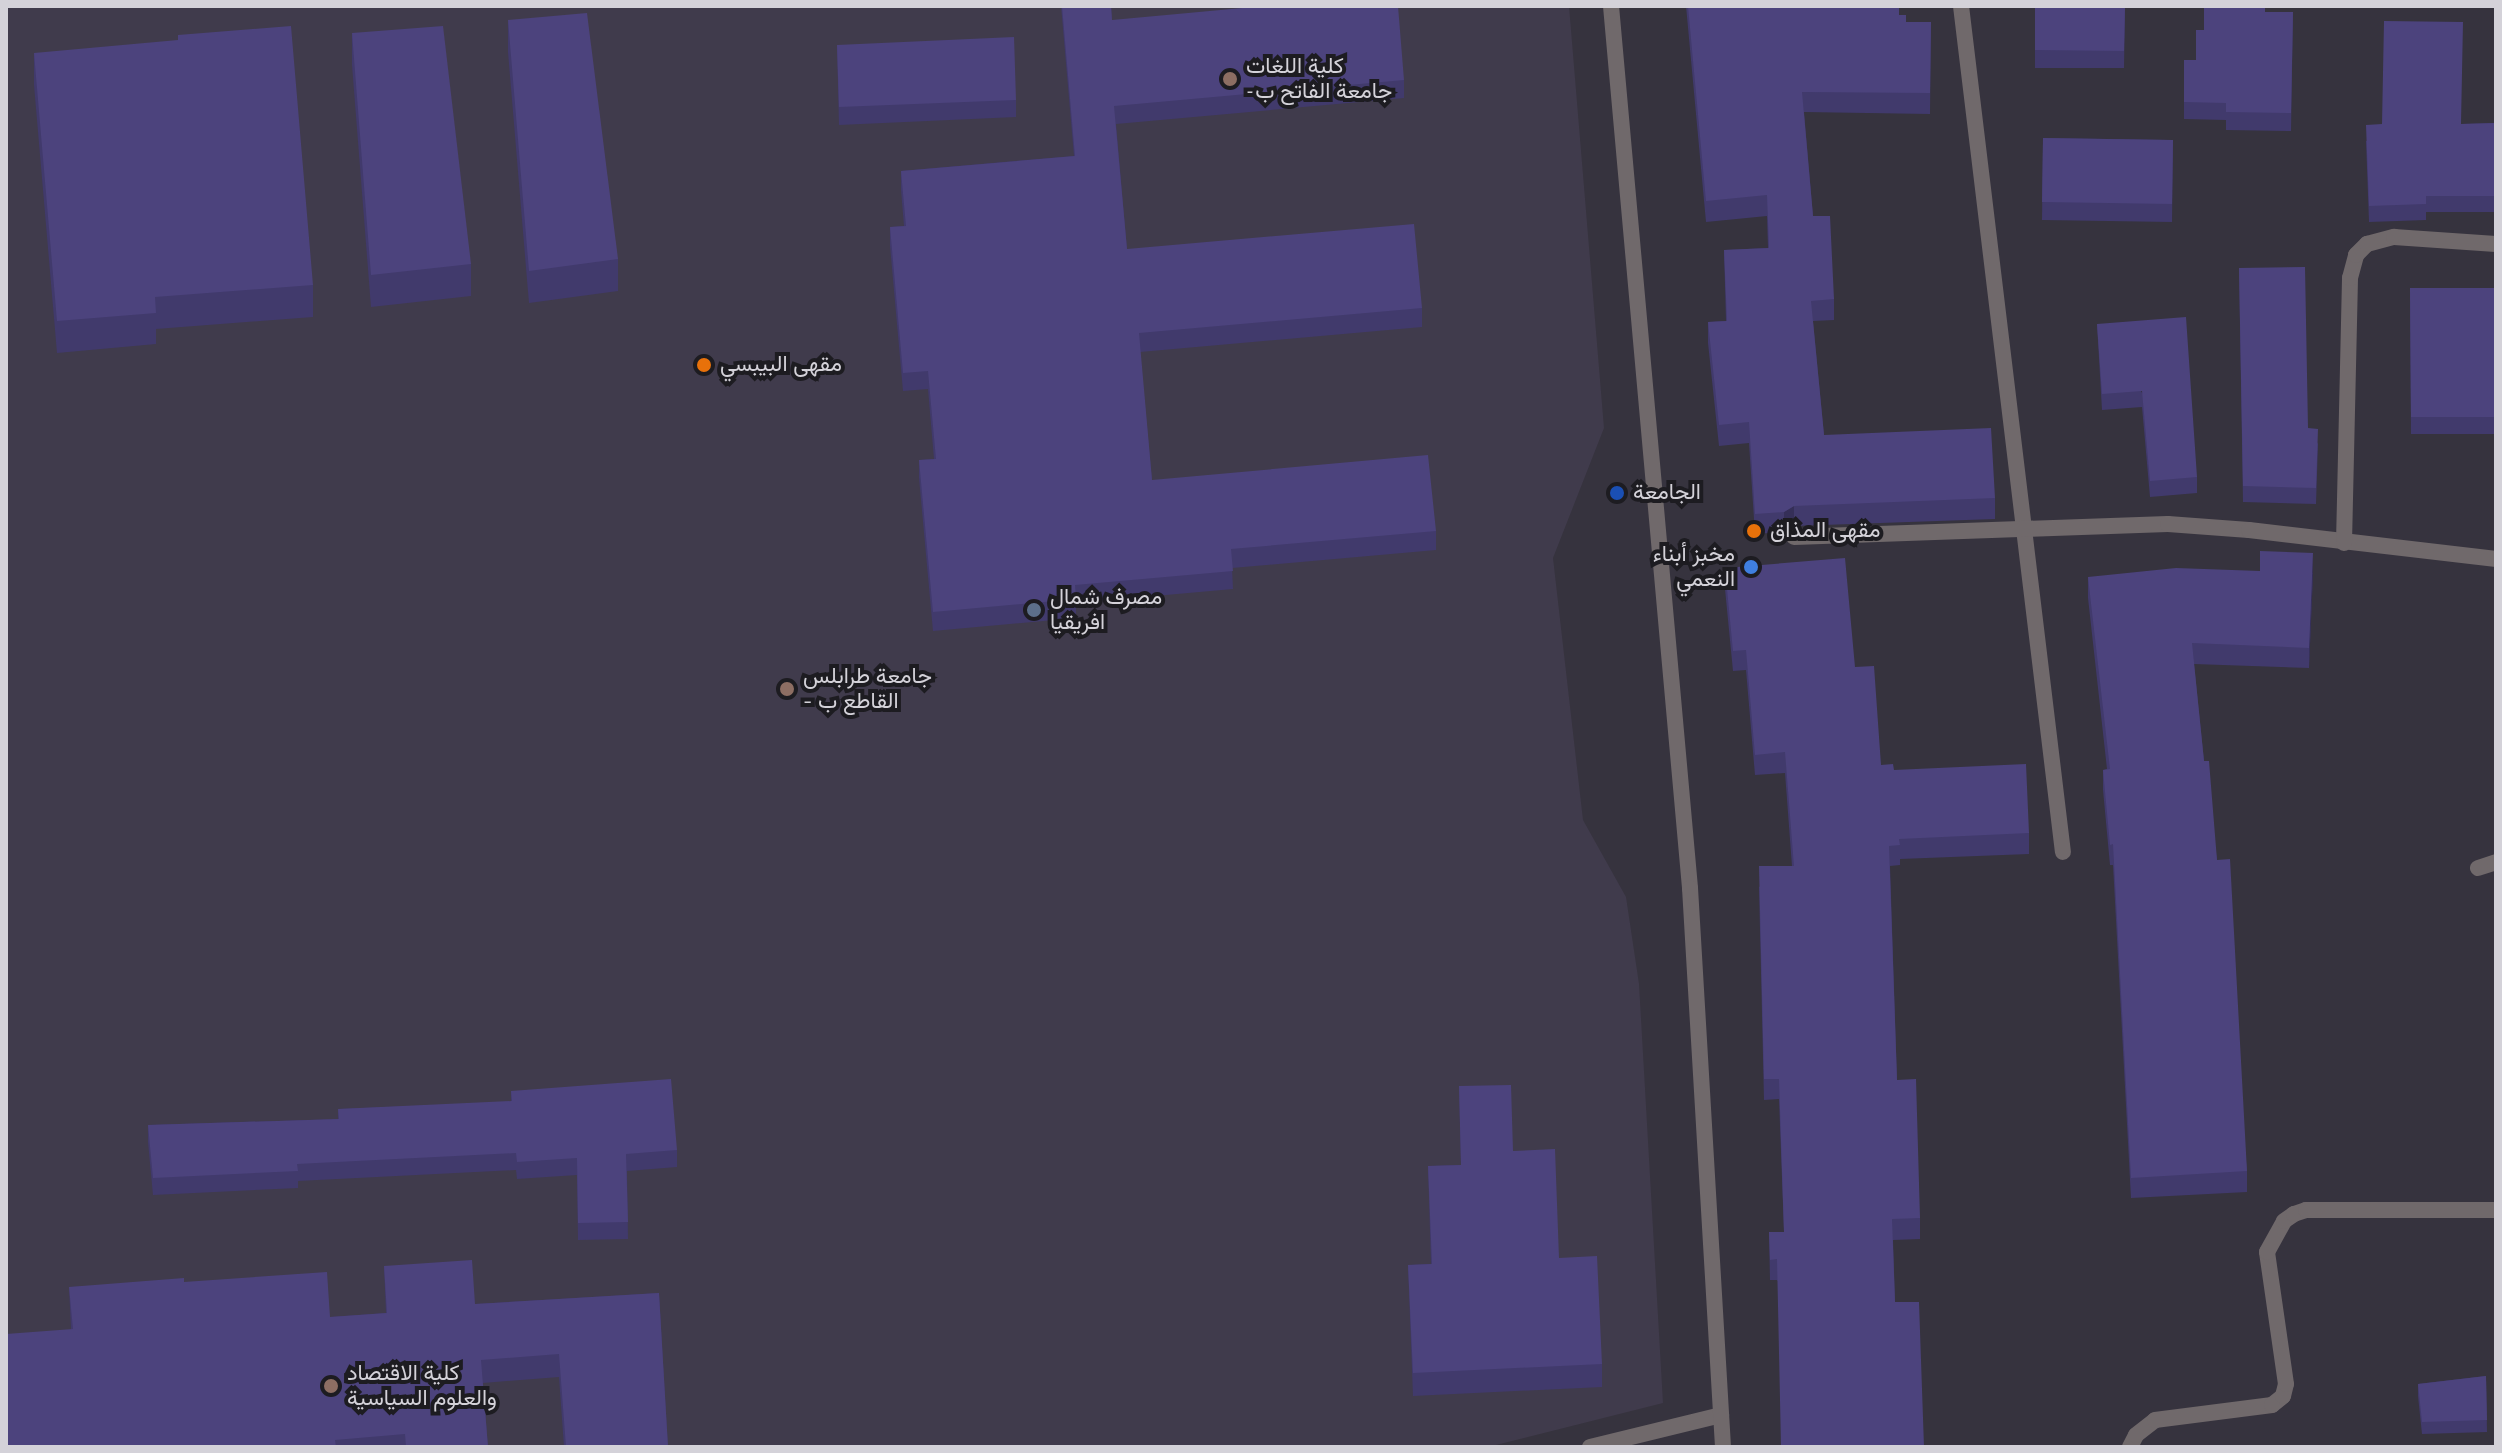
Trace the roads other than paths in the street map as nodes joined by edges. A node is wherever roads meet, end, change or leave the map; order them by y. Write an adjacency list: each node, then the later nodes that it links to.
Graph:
1 (1611, 6): 12 (street)
2 (1961, 6): 4 (street)
3 (2496, 244): 6 (street)
4 (2023, 528): 5 (street); 6 (street); 8 (street)
5 (1794, 537)
6 (2344, 543): 7 (street)
7 (2496, 559)
8 (2063, 852)
9 (2496, 862): 10 (street)
10 (2478, 868)
11 (2496, 1210): 15 (street)
12 (1721, 1415): 13 (street); 14 (street)
13 (1590, 1447)
14 (1723, 1447)
15 (2130, 1447)

